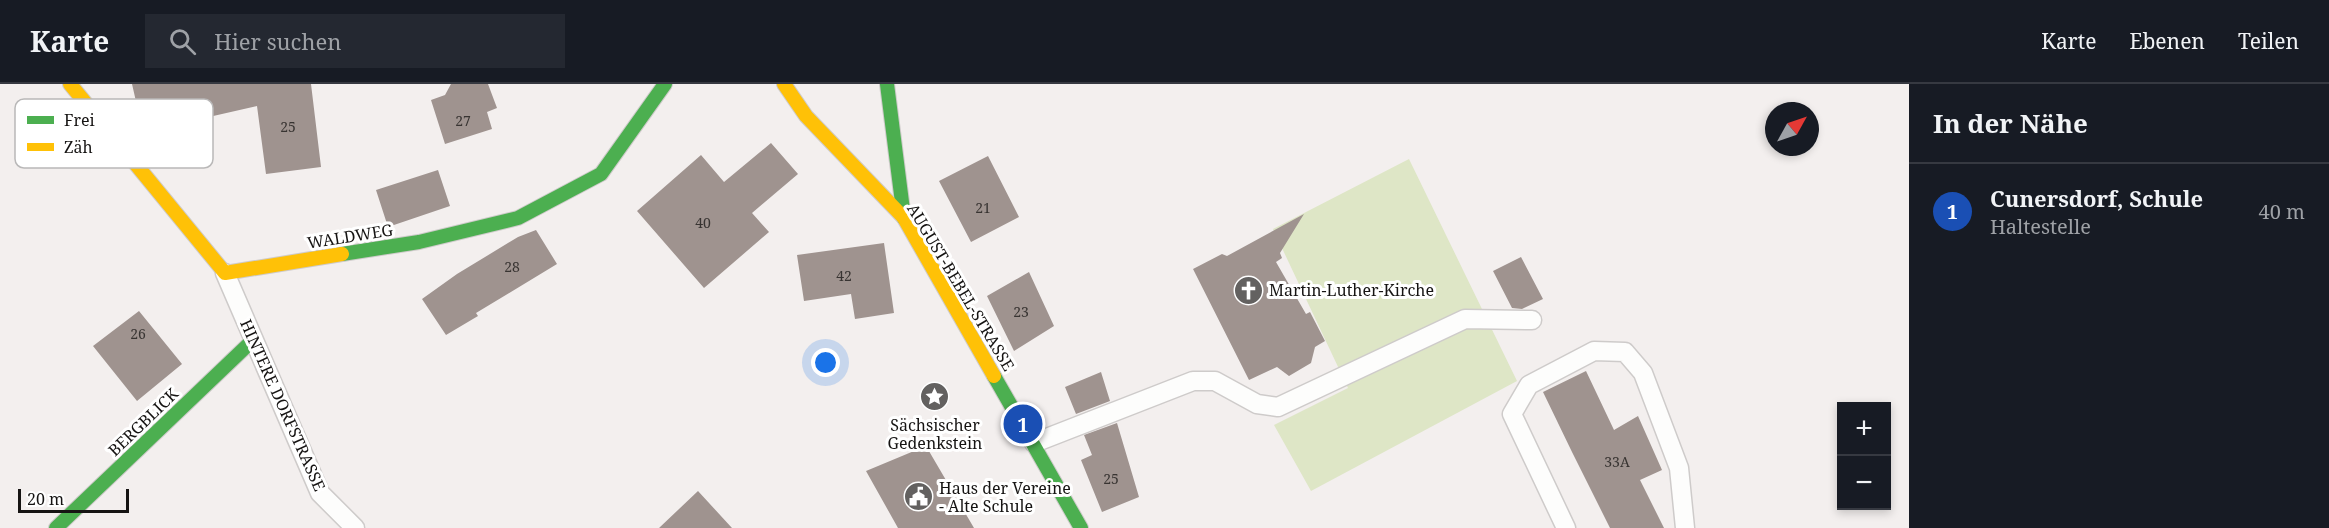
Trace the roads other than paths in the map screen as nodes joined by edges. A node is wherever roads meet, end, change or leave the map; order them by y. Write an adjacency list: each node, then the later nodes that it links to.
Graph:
1 (70, 84): 5 (street)
2 (665, 84): 8 (street, WALDWEG)
3 (784, 84): 7 (street, AUGUST-BEBEL-STRASSE)
4 (887, 84): 7 (street)
5 (82, 99)
6 (139, 168): 8 (street)
7 (904, 218): 11 (street, AUGUST-BEBEL-STRASSE)
8 (225, 273): 10 (lane, HINTERE DORFSTRASSE)
9 (1532, 320): 11 (lane)
10 (253, 340): 12 (street, BERGBLICK); 13 (lane, HINTERE DORFSTRASSE)
11 (1034, 443): 14 (street, AUGUST-BEBEL-STRASSE)
12 (56, 528)
13 (355, 528)
14 (1081, 528)
15 (1566, 528): 16 (lane)
16 (1685, 528)

